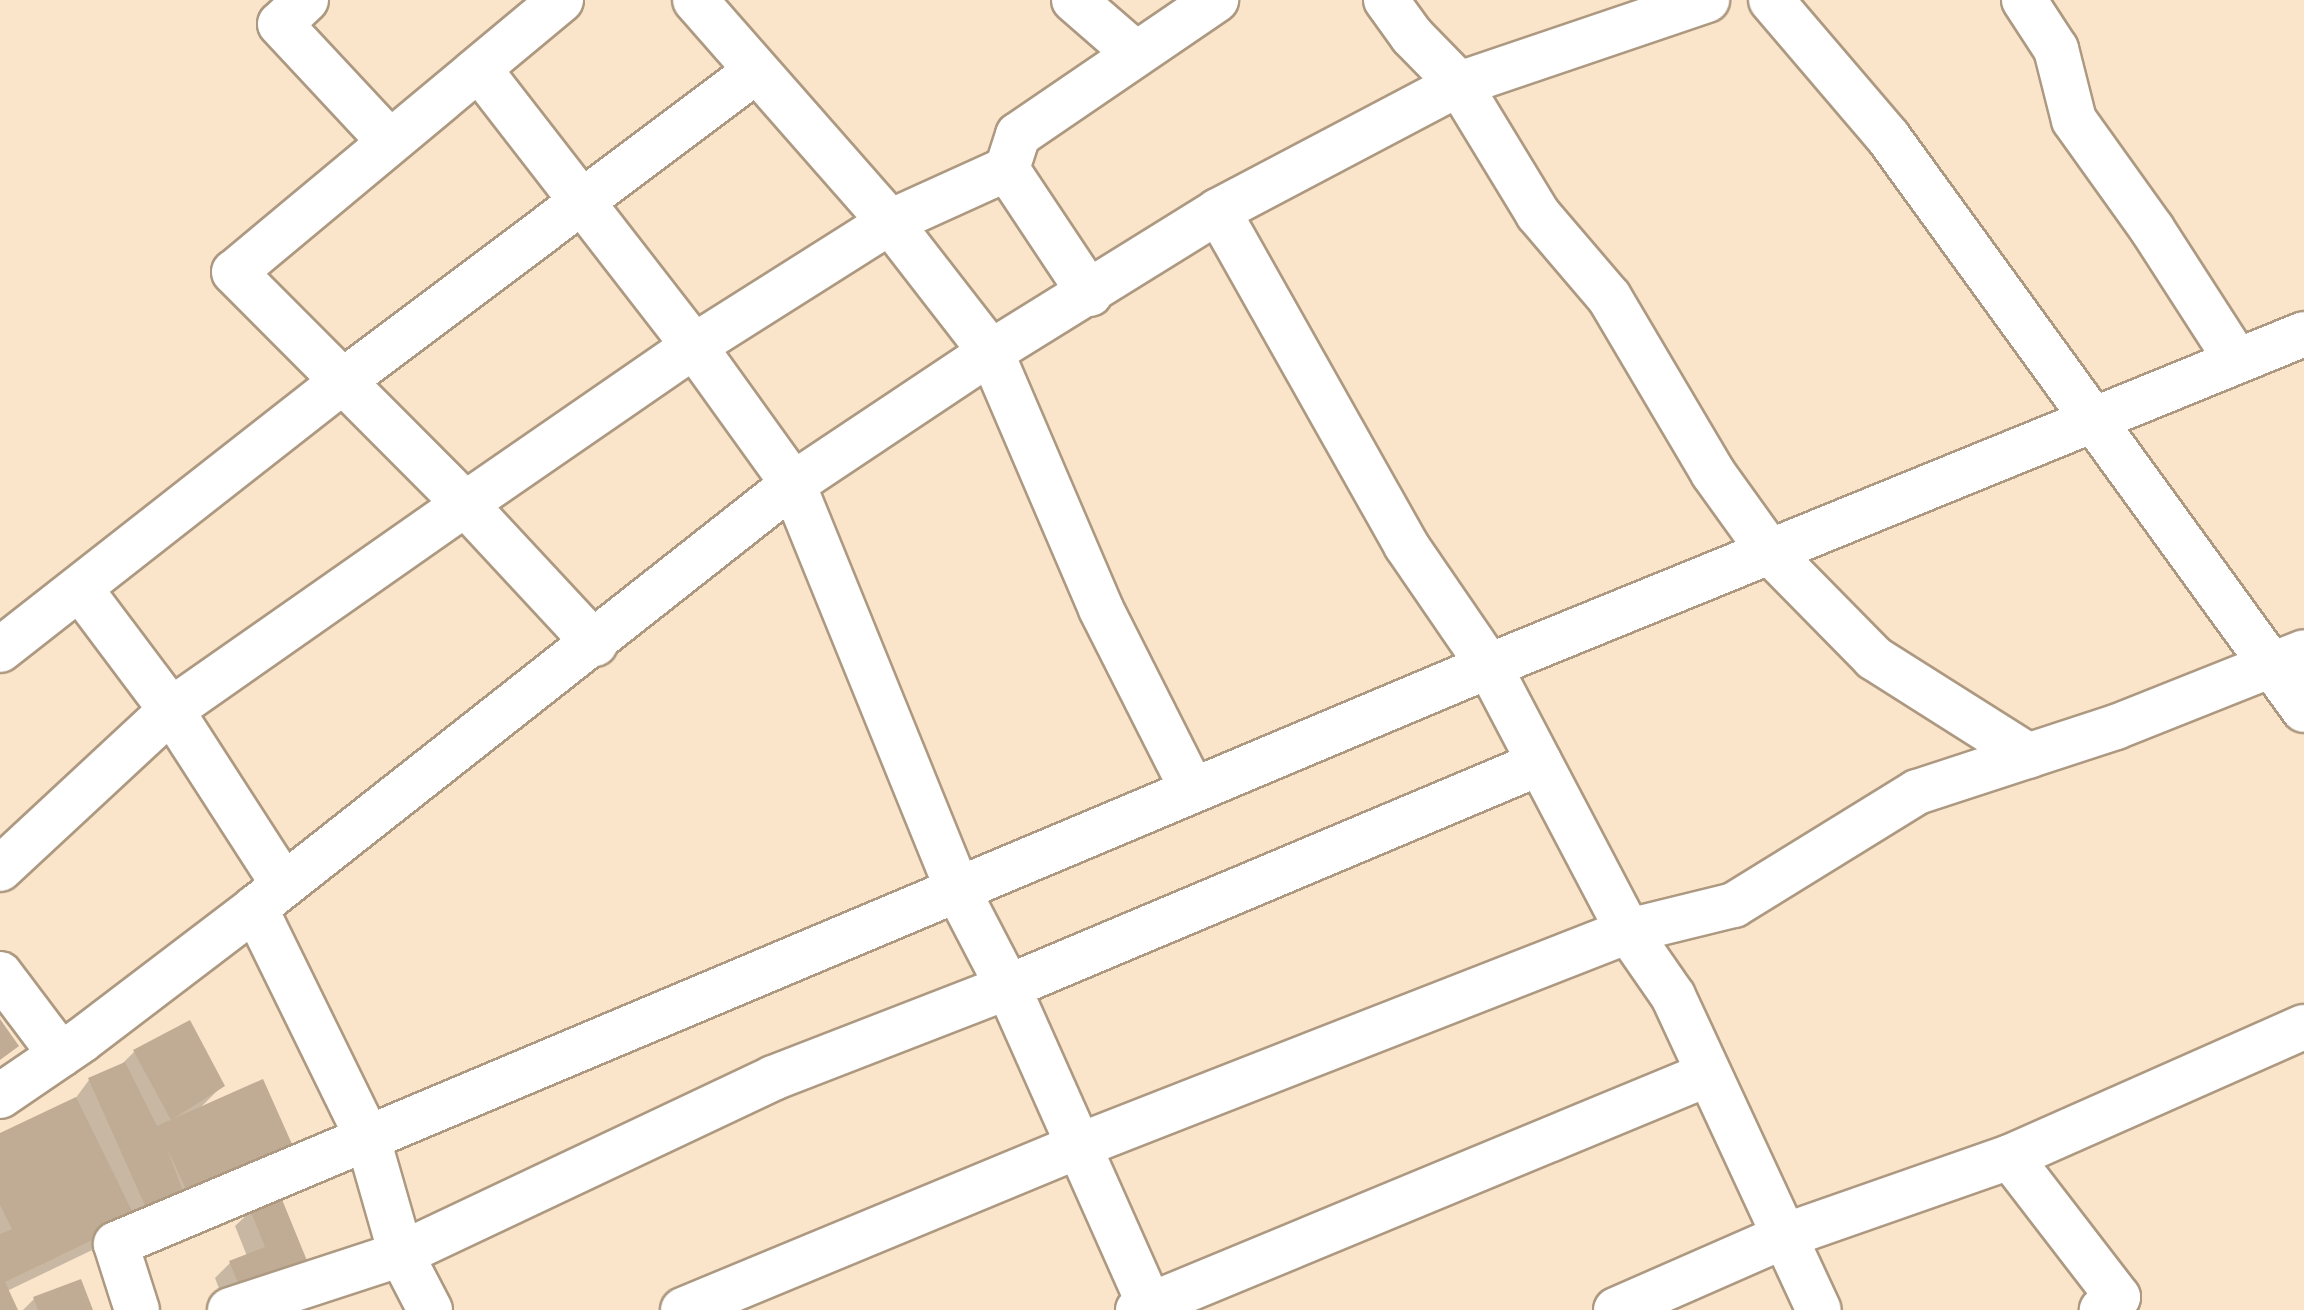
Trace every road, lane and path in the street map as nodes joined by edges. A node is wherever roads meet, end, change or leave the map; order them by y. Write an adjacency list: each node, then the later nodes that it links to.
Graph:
1 (306, 0): 14 (street)
2 (561, 0): 11 (street)
3 (695, 0): 12 (street)
4 (1074, 0): 10 (street)
5 (1216, 0): 10 (street)
6 (1386, 0): 13 (street)
7 (1707, 0): 13 (street)
8 (1771, 0): 25 (street)
9 (2024, 0): 23 (street)
10 (1135, 53): 15 (street)
11 (479, 69): 14 (street); 16 (street)
12 (756, 71): 16 (street); 18 (street)
13 (1459, 84): 17 (street); 28 (street)
14 (390, 142): 24 (street)
15 (1007, 169): 18 (street); 19 (street)
16 (581, 201): 21 (street); 24 (street)
17 (1218, 211): 19 (street); 33 (street)
18 (890, 222): 21 (street); 22 (street)
19 (1090, 294): 22 (street)
20 (2304, 334): 23 (street)
21 (694, 346): 26 (street); 27 (street)
22 (991, 352): 26 (street); 38 (street)
23 (2237, 361): 25 (street)
24 (343, 381): 27 (street); 29 (street)
25 (2095, 419): 28 (street); 32 (street)
26 (793, 484): 30 (street); 40 (street)
27 (465, 504): 30 (street); 34 (street)
28 (1769, 551): 33 (street); 36 (street)
29 (81, 590): 31 (street); 34 (street)
30 (595, 644): 41 (street)
31 (0, 650)
32 (2287, 659): 35 (street); 36 (street)
33 (1489, 666): 37 (street); 38 (street)
34 (171, 710): 39 (street); 41 (street)
35 (2304, 710)
36 (2029, 756): 42 (street)
37 (1540, 763): 42 (street); 44 (street)
38 (1192, 789): 40 (street)
39 (0, 869)
40 (958, 891): 44 (street); 49 (street)
41 (269, 896): 46 (street); 49 (street)
42 (1628, 931): 47 (street); 50 (street)
43 (0, 974): 46 (street)
44 (1008, 987): 50 (street); 53 (street)
45 (2304, 1027): 51 (street)
46 (61, 1055): 48 (street)
47 (1708, 1074): 52 (street); 54 (street)
48 (0, 1096)
49 (368, 1139): 53 (street); 55 (street)
50 (1076, 1147): 54 (street); 58 (street)
51 (2010, 1157): 52 (street); 61 (street)
52 (1787, 1235): 59 (street); 60 (street)
53 (401, 1254): 56 (street); 57 (street)
54 (1147, 1308)
55 (137, 1310)
56 (230, 1310)
57 (430, 1310)
58 (683, 1310)
59 (1616, 1310)
60 (1819, 1310)
61 (2102, 1310)

